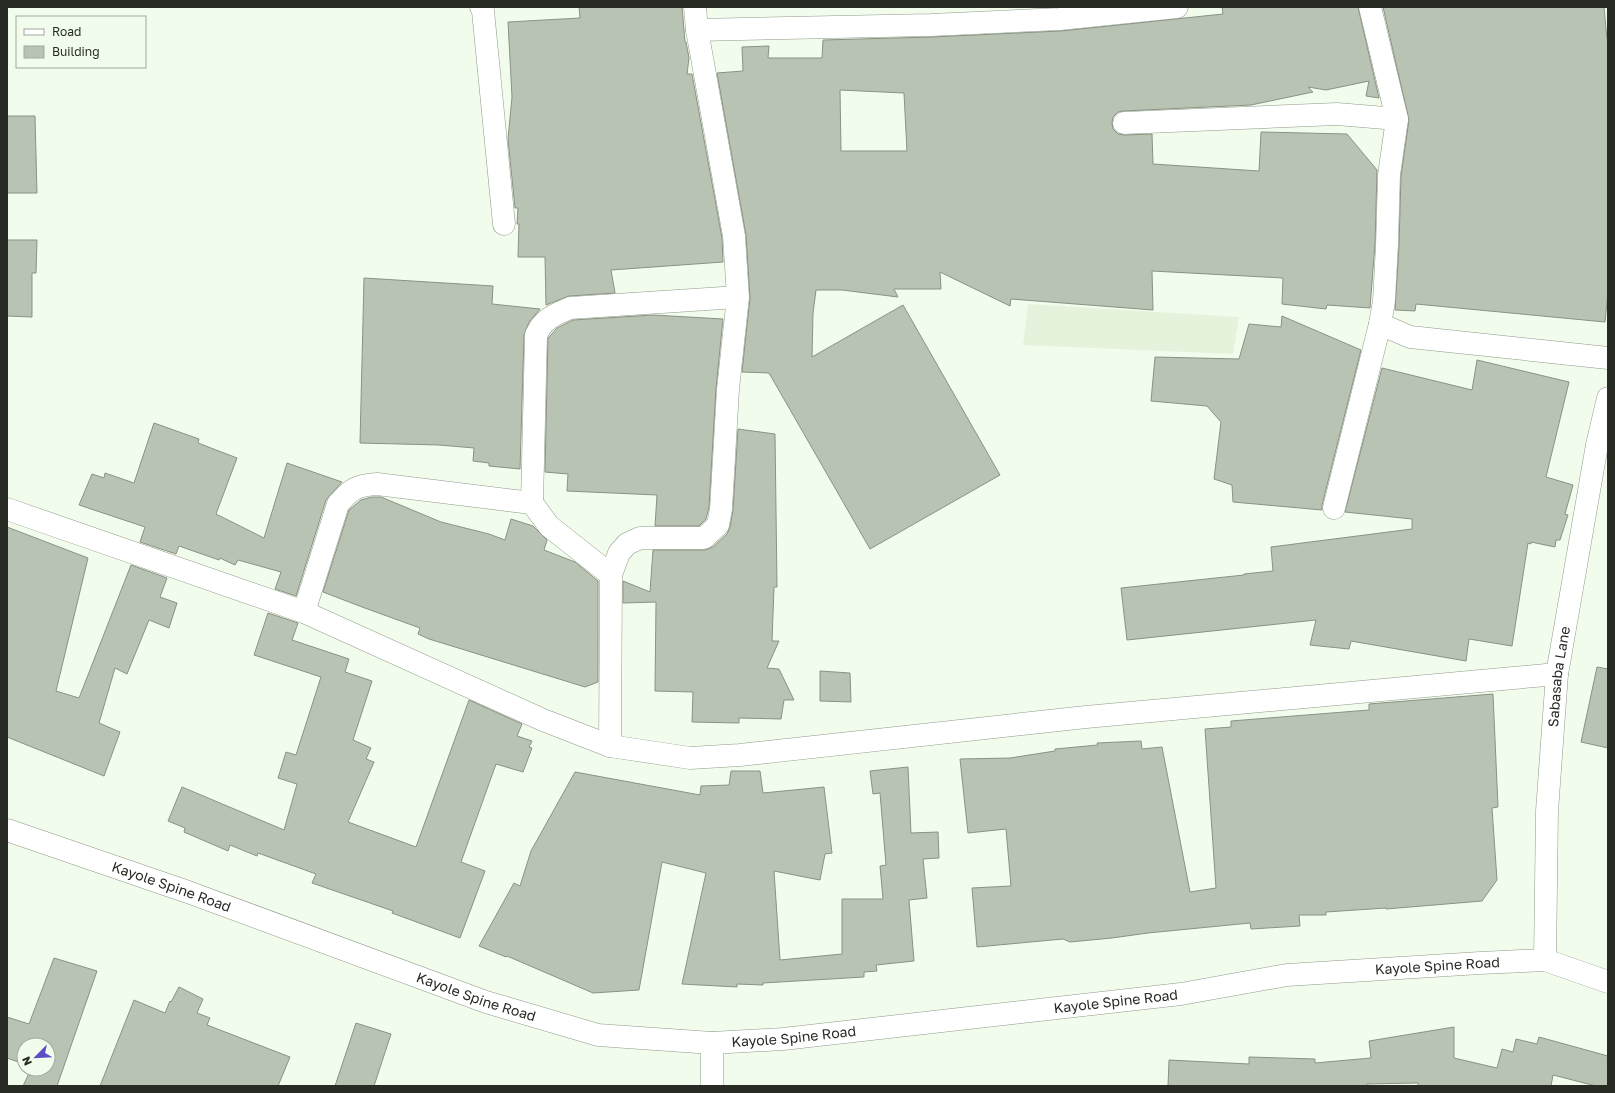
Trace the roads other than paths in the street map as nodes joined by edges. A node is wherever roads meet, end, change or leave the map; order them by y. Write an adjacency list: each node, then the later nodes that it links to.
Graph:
1 (481, 7): 8 (street)
2 (695, 7): 5 (street)
3 (1168, 7): 5 (street)
4 (1370, 7): 6 (street)
5 (697, 30): 9 (street)
6 (1397, 119): 7 (street); 10 (street)
7 (1124, 123)
8 (504, 224)
9 (738, 297): 14 (street); 17 (street)
10 (1380, 324): 11 (street); 15 (street)
11 (1608, 358)
12 (1608, 398): 13 (street, Sabasaba Lane)
13 (1602, 447): 19 (street, Sabasaba Lane)
14 (532, 503): 17 (street); 18 (street)
15 (1334, 508)
16 (7, 509): 18 (street)
17 (611, 575): 20 (street)
18 (304, 612): 20 (street)
19 (1557, 674): 20 (street); 22 (street, Sabasaba Lane)
20 (610, 746)
21 (7, 830): 24 (street, Kayole Spine Road)
22 (1545, 960): 23 (street, Kayole Spine Road); 24 (street, Kayole Spine Road)
23 (1608, 982)
24 (712, 1043): 25 (street)
25 (712, 1086)

